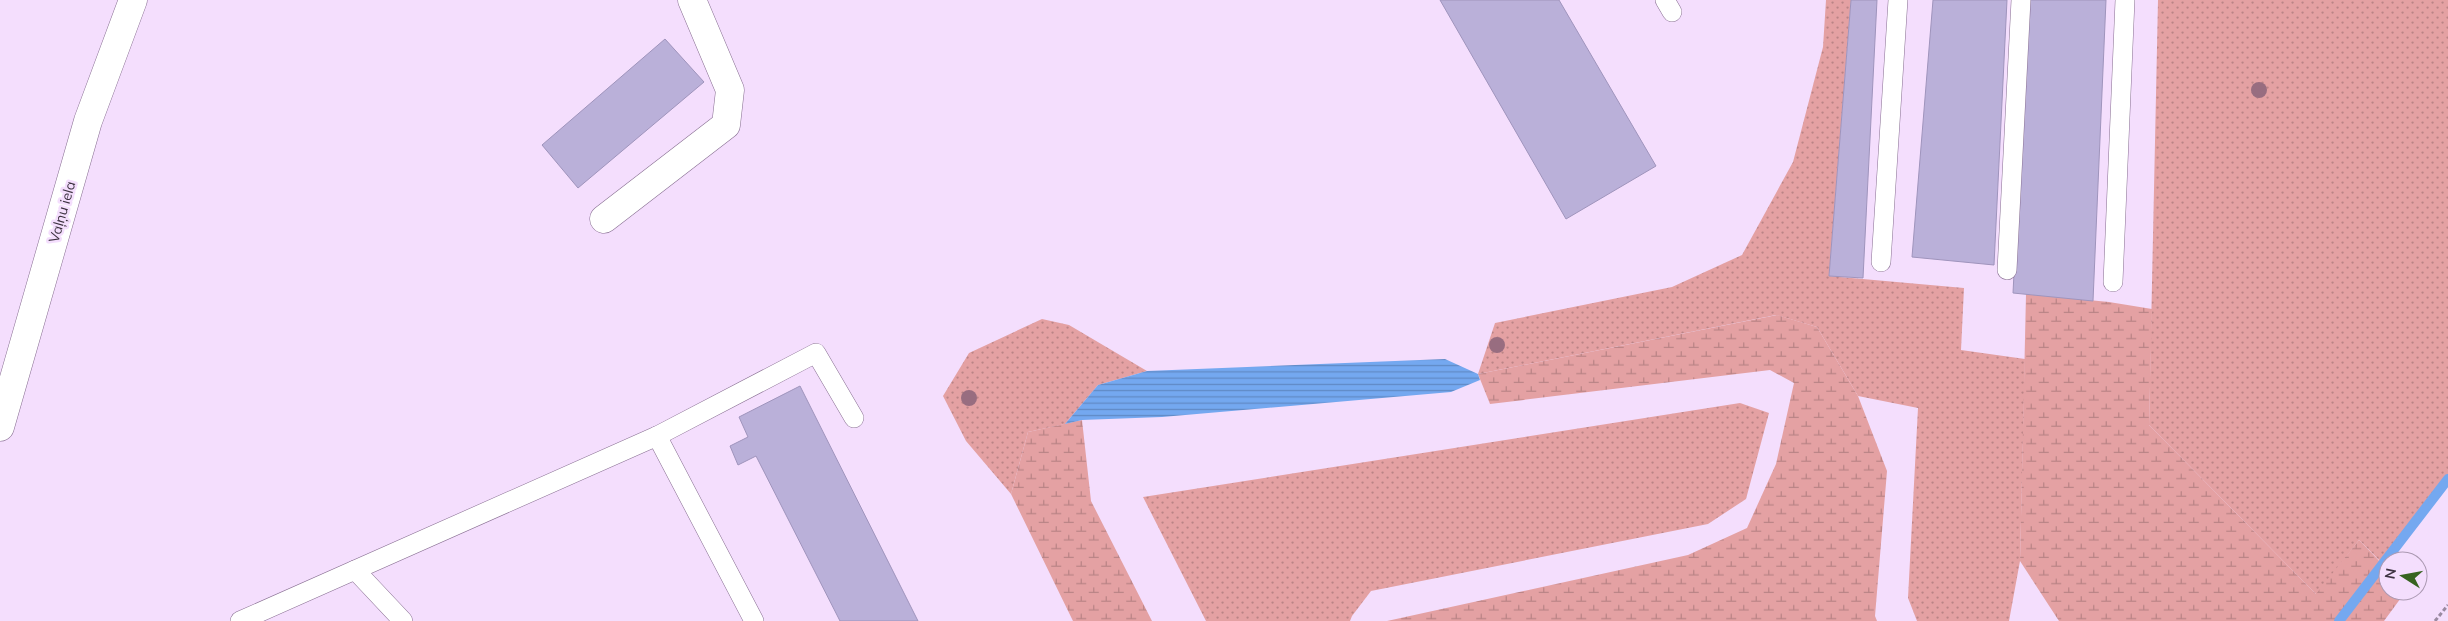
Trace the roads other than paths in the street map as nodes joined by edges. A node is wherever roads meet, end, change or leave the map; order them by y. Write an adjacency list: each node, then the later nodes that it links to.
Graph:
1 (132, 0): 11 (street, Vaļņu iela)
2 (692, 0): 6 (street)
3 (1898, 0): 7 (lane)
4 (2021, 0): 8 (lane)
5 (2125, 0): 9 (lane)
6 (604, 218)
7 (1881, 262)
8 (2007, 270)
9 (2113, 282)
10 (854, 418): 12 (lane)
11 (0, 427)
12 (658, 436): 13 (lane); 16 (lane)
13 (355, 570): 14 (lane); 15 (lane)
14 (240, 621)
15 (403, 621)
16 (754, 621)

